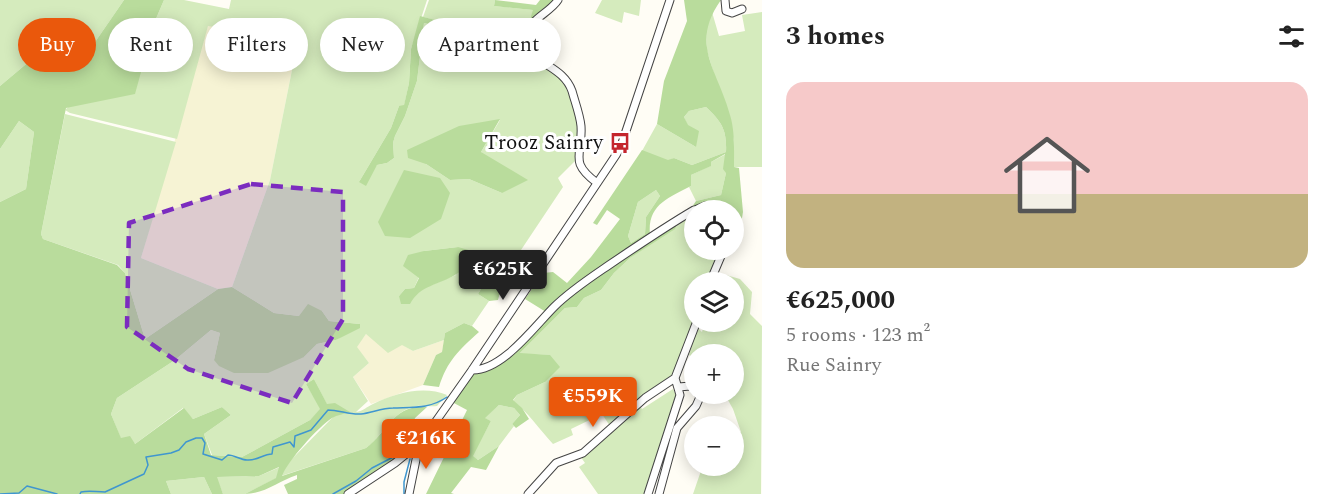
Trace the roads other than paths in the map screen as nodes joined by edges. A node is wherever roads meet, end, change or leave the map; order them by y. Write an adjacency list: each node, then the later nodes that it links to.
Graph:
1 (558, 0): 5 (street)
2 (670, 0): 5 (street)
3 (724, 0): 4 (street)
4 (742, 9)
5 (597, 183): 8 (street)
6 (684, 217): 8 (street)
7 (693, 332): 9 (street)
8 (472, 370): 13 (street)
9 (675, 378): 10 (street); 16 (street)
10 (679, 387): 11 (street); 17 (street)
11 (684, 387)
12 (697, 404): 18 (street)
13 (418, 445): 14 (street); 15 (street)
14 (348, 494)
15 (409, 494)
16 (528, 494)
17 (648, 494)
18 (659, 494)

